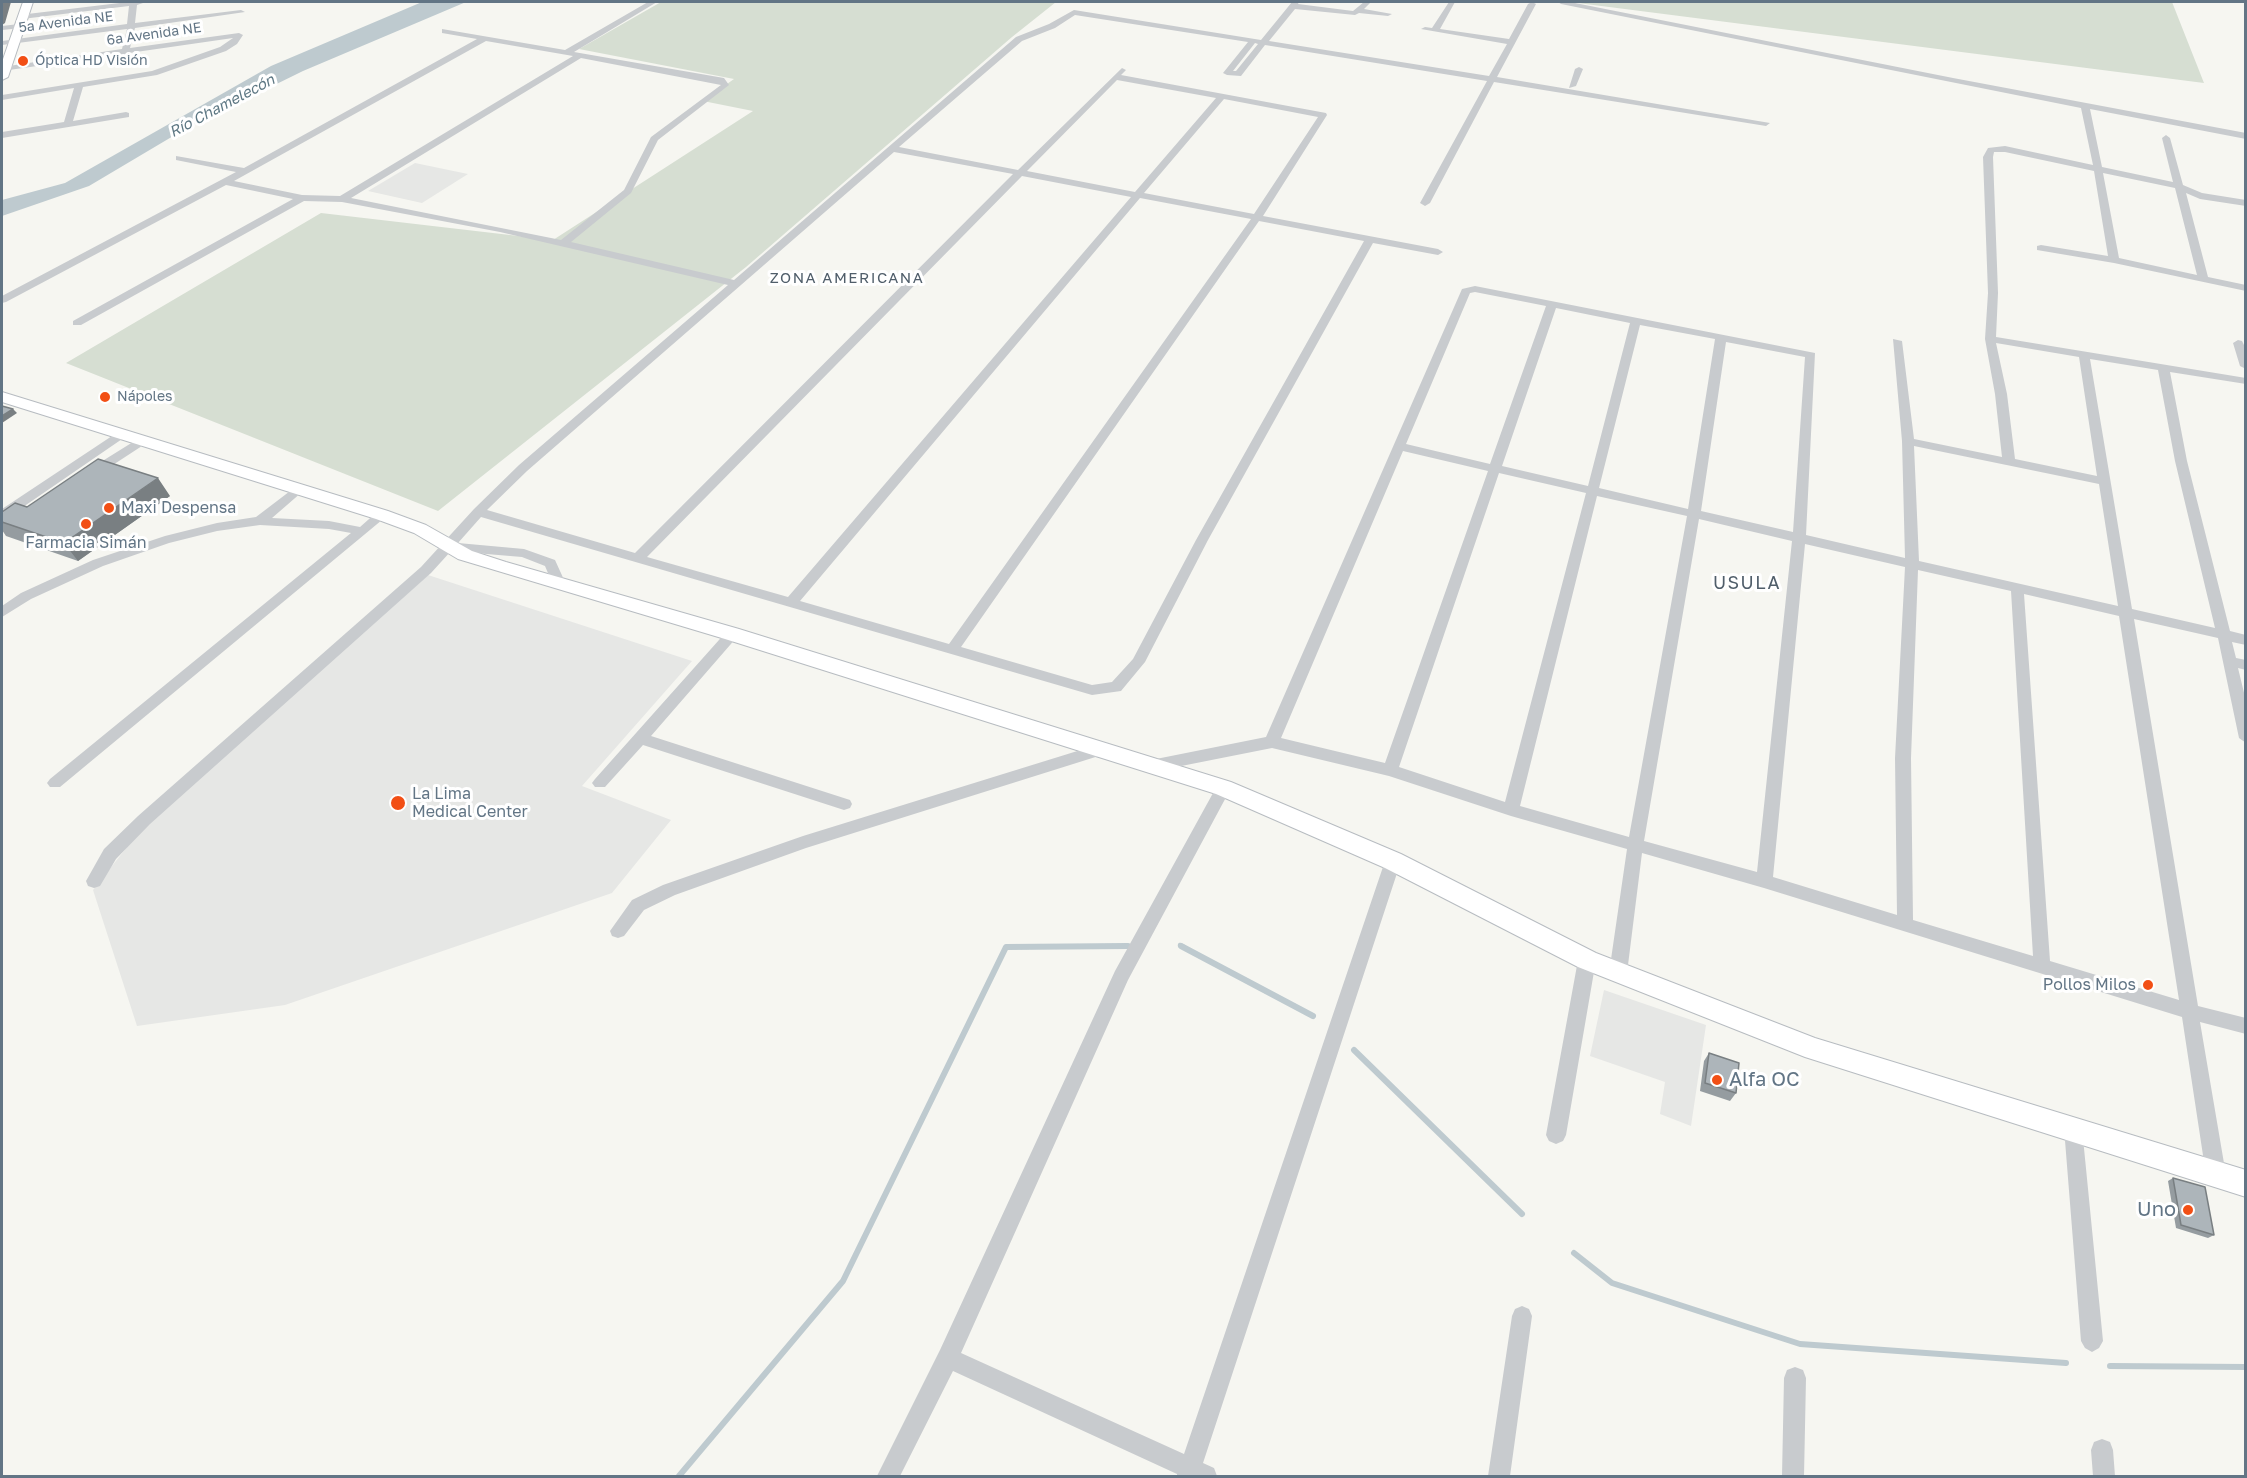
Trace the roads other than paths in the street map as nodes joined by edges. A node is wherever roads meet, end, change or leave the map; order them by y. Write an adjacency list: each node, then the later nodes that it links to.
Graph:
1 (28, 2): 16 (street)
2 (136, 2): 16 (street); 17 (street)
3 (241, 2): 13 (street)
4 (653, 2): 29 (street)
5 (1085, 2): 14 (street)
6 (1368, 2): 12 (street)
7 (1452, 2): 20 (street)
8 (1561, 2): 40 (street)
9 (1294, 4): 11 (street); 24 (street)
10 (1532, 4): 26 (street)
11 (1309, 5): 12 (street)
12 (1360, 11): 15 (street)
13 (241, 12): 17 (street, 5a Avenida NE); 22 (street)
14 (1074, 12): 24 (street); 47 (street)
15 (1388, 14)
16 (21, 21): 18 (street); 25 (street)
17 (131, 27): 25 (street, 5a Avenida NE); 28 (street)
18 (2, 28)
19 (1425, 29): 20 (street)
20 (1435, 30): 26 (street)
21 (445, 31): 23 (street)
22 (239, 35): 28 (street, 6a Avenida NE); 35 (street)
23 (485, 38): 29 (street); 50 (street)
24 (1259, 40): 34 (street)
25 (14, 42): 27 (street, 5a Avenida NE); 33 (street)
26 (1510, 42): 34 (street)
27 (2, 44)
28 (126, 52): 31 (street); 33 (street, 6a Avenida NE)
29 (568, 52): 30 (street)
30 (582, 54): 56 (street); 61 (street)
31 (122, 66)
32 (1579, 69): 36 (street)
33 (2, 71)
34 (1493, 76): 36 (street); 43 (street); 57 (street)
35 (79, 85): 39 (street); 42 (street)
36 (1572, 86): 37 (street)
37 (1593, 89)
38 (1222, 96): 51 (street); 54 (street); 59 (street)
39 (2, 97)
40 (2085, 106): 45 (street); 49 (street)
41 (126, 115): 42 (street)
42 (68, 123): 44 (street)
43 (1766, 123)
44 (2, 135)
45 (2246, 136)
46 (2166, 138): 53 (street)
47 (895, 148): 51 (street); 66 (street)
48 (179, 158): 50 (street)
49 (2098, 169): 53 (street); 64 (street); 73 (street)
50 (245, 171): 52 (street)
51 (1018, 174): 54 (street); 98 (street)
52 (226, 182): 55 (street); 68 (street)
53 (2177, 186): 58 (street); 65 (street)
54 (1136, 196): 59 (street); 101 (street)
55 (302, 198): 56 (street); 71 (street)
56 (342, 199): 61 (street)
57 (1425, 202)
58 (2246, 203)
59 (1256, 219): 60 (street); 107 (street)
60 (1369, 240): 63 (street); 107 (street)
61 (564, 243): 66 (street)
62 (2041, 248): 64 (street)
63 (1438, 252)
64 (2114, 260): 65 (street)
65 (2204, 280): 67 (street)
66 (738, 284): 90 (street)
67 (2246, 288)
68 (2, 300)
69 (1552, 304): 70 (street); 83 (street); 85 (street)
70 (1636, 320): 72 (street); 89 (street)
71 (77, 323)
72 (1721, 337): 91 (street); 96 (street)
73 (1990, 339): 76 (street); 84 (street)
74 (1897, 341): 82 (street)
75 (2238, 343): 78 (street)
76 (2084, 354): 77 (street); 86 (street)
77 (2163, 366): 79 (street); 105 (street)
78 (2246, 366)
79 (2246, 381)
80 (2, 398): 81 (street)
81 (131, 438): 87 (street); 87 (street); 88 (street)
82 (1908, 441): 84 (street); 99 (street)
83 (1401, 447): 85 (street); 112 (street)
84 (2009, 462): 86 (street)
85 (1497, 467): 89 (street); 115 (street)
86 (2103, 481): 102 (street)
87 (49, 483): 92 (street)
88 (298, 489): 93 (street); 94 (street)
89 (1594, 489): 91 (street); 120 (street)
90 (478, 512): 97 (street); 98 (street)
91 (1694, 513): 96 (street); 121 (street)
92 (2, 515)
93 (382, 515): 95 (street); 97 (street)
94 (260, 521): 95 (street); 103 (street)
95 (360, 531): 116 (street)
96 (1799, 537): 99 (street); 124 (street)
97 (448, 546): 104 (street); 123 (street)
98 (639, 557): 101 (street)
99 (1912, 562): 100 (street); 125 (street)
100 (2017, 586): 102 (street); 128 (street)
101 (790, 603): 107 (street)
102 (2125, 610): 105 (street); 130 (street)
103 (2, 612)
104 (732, 634): 110 (street); 113 (street)
105 (2224, 635): 106 (street); 108 (street)
106 (2246, 640)
107 (952, 650)
108 (2229, 661): 109 (street); 111 (street)
109 (2246, 665)
110 (640, 738): 117 (street); 119 (street)
111 (2246, 738)
112 (1272, 742): 114 (street); 115 (street)
113 (1100, 750): 114 (street); 126 (street)
114 (1151, 766): 118 (street)
115 (1390, 770): 120 (street)
116 (55, 783)
117 (600, 783)
118 (1223, 788): 122 (street); 138 (street)
119 (844, 804)
120 (1511, 810): 121 (street)
121 (1635, 846): 124 (street); 129 (street)
122 (1393, 861): 127 (street); 141 (street)
123 (94, 881)
124 (1764, 881): 125 (street)
125 (1905, 923): 128 (street)
126 (618, 931)
127 (1587, 960): 129 (street); 133 (street)
128 (2042, 965): 130 (street)
129 (1618, 972): 132 (street)
130 (2191, 1012): 131 (street); 134 (street)
131 (2246, 1026)
132 (2073, 1128): 134 (street); 137 (street)
133 (1556, 1136)
134 (2216, 1175): 135 (street)
135 (2246, 1184)
136 (1522, 1316): 143 (street)
137 (2092, 1341)
138 (948, 1358): 141 (street); 142 (street)
139 (1795, 1378): 144 (street)
140 (2102, 1450): 145 (street)
141 (1194, 1474)
142 (888, 1476)
143 (1499, 1476)
144 (1792, 1476)
145 (2104, 1476)

